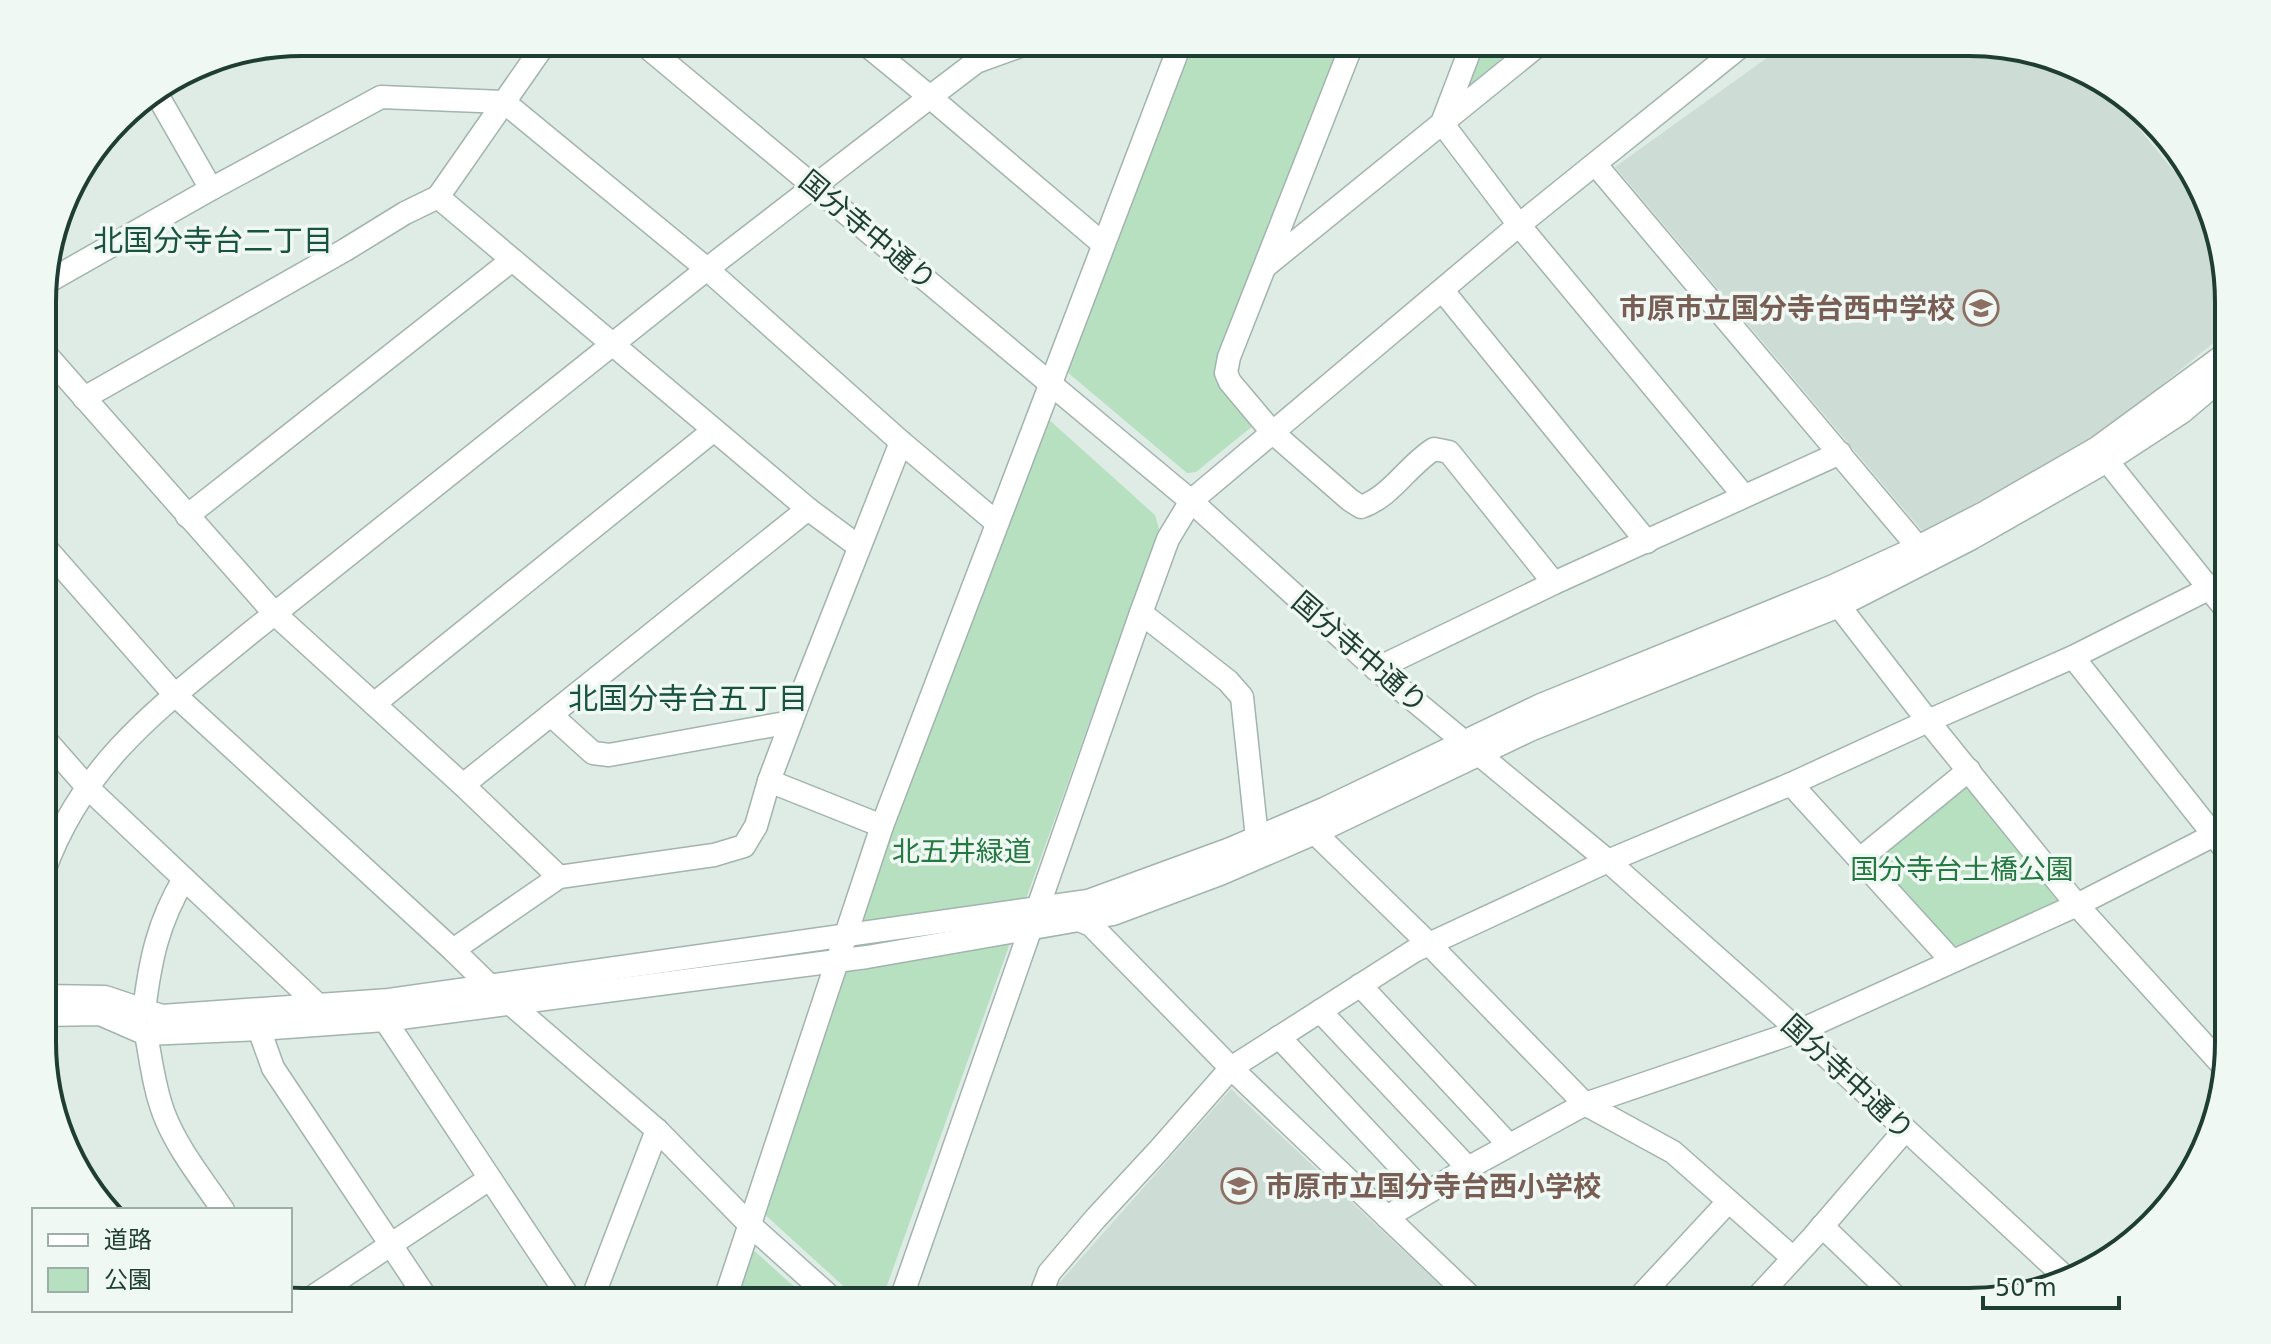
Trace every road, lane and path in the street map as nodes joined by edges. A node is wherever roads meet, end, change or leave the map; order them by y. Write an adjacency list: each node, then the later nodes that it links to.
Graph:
1 (536, 56): 12 (street)
2 (658, 56): 15 (street, 国分寺中通り)
3 (880, 56): 10 (street)
4 (992, 56): 10 (street)
5 (1176, 56): 19 (street)
6 (1348, 56): 21 (street)
7 (1468, 56): 13 (street)
8 (1525, 56): 13 (street)
9 (1729, 56): 14 (street)
10 (930, 97): 15 (street); 19 (street)
11 (161, 102): 16 (street)
12 (504, 102): 16 (street); 17 (street); 22 (street)
13 (1442, 123): 18 (street); 21 (street)
14 (1596, 165): 18 (street); 34 (street)
15 (815, 185): 22 (street); 29 (street, 国分寺中通り)
16 (211, 189): 23 (street)
17 (438, 197): 20 (street); 30 (street)
18 (1519, 225): 24 (street); 36 (street)
19 (1103, 244): 29 (street)
20 (512, 260): 25 (street); 39 (street)
21 (1266, 266): 32 (street)
22 (707, 269): 25 (street); 33 (street)
23 (58, 276)
24 (1443, 291): 32 (street); 41 (street)
25 (612, 345): 31 (street); 50 (street)
26 (2214, 363): 35 (street)
27 (56, 366): 30 (street)
28 (2214, 385): 35 (street)
29 (1051, 386): 37 (street, 国分寺中通り); 40 (street)
30 (84, 398): 39 (street)
31 (714, 430): 38 (street); 54 (street)
32 (1272, 432): 37 (street); 46 (street)
33 (901, 442): 40 (street); 42 (street)
34 (1840, 453): 36 (street); 43 (street)
35 (2102, 454): 43 (street); 45 (street); 48 (street)
36 (1744, 496): 41 (street)
37 (1191, 501): 49 (street); 52 (street, 国分寺中通り)
38 (808, 509): 42 (street); 55 (street)
39 (187, 516): 50 (street)
40 (997, 523): 65 (street)
41 (1647, 542): 46 (street)
42 (858, 546): 57 (street)
43 (1918, 547): 48 (street)
44 (56, 560): 53 (street)
45 (2214, 578)
46 (1554, 583): 52 (street)
47 (2214, 586): 51 (street)
48 (1835, 597): 56 (street); 58 (street)
49 (1141, 613): 68 (street); 75 (street)
50 (275, 614): 53 (street); 54 (street)
51 (2073, 657): 56 (street); 67 (street)
52 (1376, 669): 58 (street, 国分寺中通り)
53 (175, 695): 64 (street); 80 (street)
54 (374, 704): 63 (street)
55 (551, 715): 57 (street); 63 (street)
56 (1928, 721): 60 (street); 62 (street)
57 (791, 722): 61 (street)
58 (1471, 747): 66 (street); 68 (street); 71 (street, 国分寺中通り)
59 (56, 752): 64 (street)
60 (1969, 770): 70 (street); 74 (street)
61 (769, 781): 65 (street); 72 (street)
62 (1791, 784): 70 (street); 71 (street)
63 (463, 785): 72 (street)
64 (88, 788): 69 (street); 73 (street)
65 (882, 826): 78 (street)
66 (1315, 833): 76 (street); 79 (street)
67 (2214, 835): 74 (street)
68 (1257, 838): 75 (street)
69 (56, 843)
70 (1860, 859): 82 (street)
71 (1608, 861): 79 (street); 93 (street, 国分寺中通り)
72 (559, 877): 80 (street)
73 (184, 879): 86 (street); 88 (street)
74 (2077, 905): 82 (street); 96 (street)
75 (1038, 908): 77 (street); 78 (street)
76 (1079, 920): 77 (street); 97 (street)
77 (1031, 930): 81 (street); 123 (street)
78 (843, 937): 81 (street); 84 (street)
79 (1430, 945): 83 (street); 98 (street)
80 (453, 950): 84 (street)
81 (836, 960): 87 (street); 108 (street)
82 (1952, 961): 93 (street)
83 (1360, 985): 89 (street); 101 (street)
84 (490, 986): 86 (street); 87 (street)
85 (56, 996): 88 (street)
86 (318, 1005): 91 (street)
87 (513, 1005): 92 (street); 99 (street)
88 (144, 1011): 91 (street)
89 (1320, 1011): 95 (street); 102 (street)
90 (56, 1015): 94 (street)
91 (258, 1019): 92 (street); 94 (street); 110 (street)
92 (385, 1020): 103 (street)
93 (1799, 1031): 98 (street); 100 (street, 国分寺中通り)
94 (146, 1034): 106 (street)
95 (1279, 1037): 97 (street); 104 (street)
96 (2214, 1056)
97 (1231, 1068): 107 (street); 124 (street)
98 (1585, 1104): 101 (street); 105 (street)
99 (657, 1130): 108 (street); 120 (street)
100 (1905, 1130): 109 (street); 112 (street, 国分寺中通り)
101 (1509, 1145): 102 (street)
102 (1468, 1168): 104 (street)
103 (489, 1179): 110 (street); 119 (street)
104 (1425, 1193): 107 (street)
105 (1728, 1202): 111 (street); 114 (street)
106 (222, 1208)
107 (1387, 1217): 113 (street)
108 (750, 1225): 121 (street); 122 (street)
109 (1822, 1226): 111 (street); 116 (street)
110 (391, 1245): 117 (street); 118 (street)
111 (1793, 1258): 115 (street)
112 (2058, 1271)
113 (1461, 1287)
114 (1649, 1287)
115 (1767, 1287)
116 (1886, 1287)
117 (326, 1288)
118 (420, 1288)
119 (562, 1288)
120 (596, 1288)
121 (729, 1288)
122 (820, 1288)
123 (905, 1288)
124 (1043, 1288)

